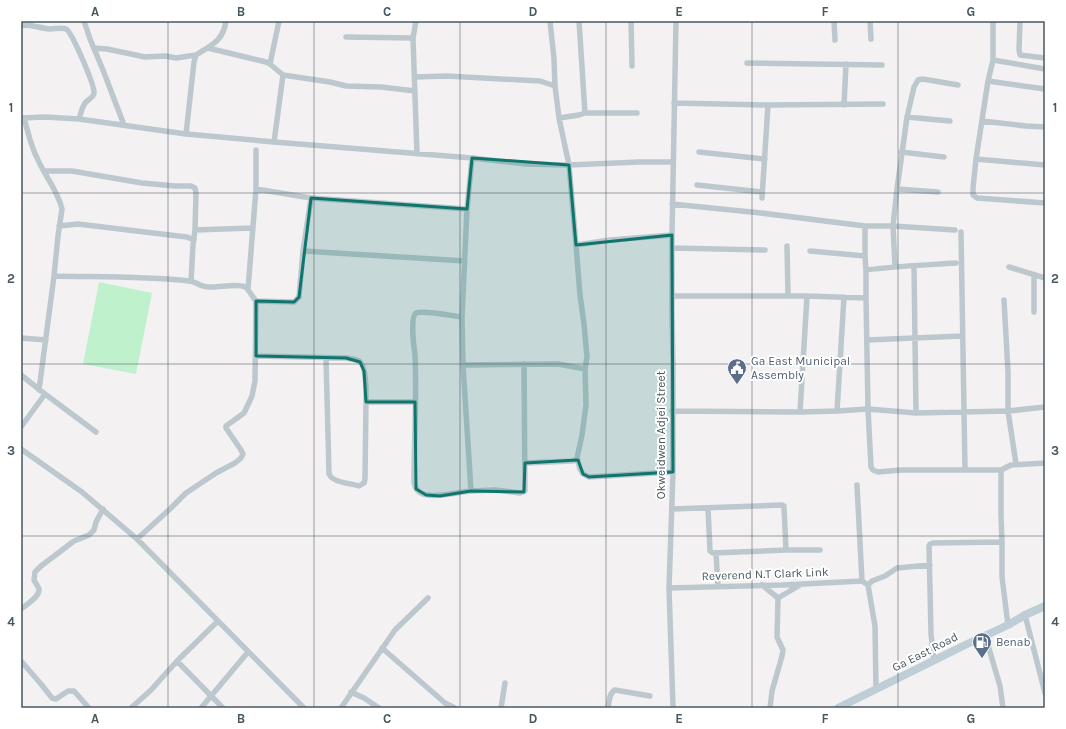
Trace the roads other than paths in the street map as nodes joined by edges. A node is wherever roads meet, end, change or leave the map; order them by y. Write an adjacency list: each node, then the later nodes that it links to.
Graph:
1 (84, 21): 18 (street)
2 (226, 21): 19 (street)
3 (279, 21): 24 (street)
4 (416, 21): 15 (street)
5 (550, 21): 33 (street)
6 (579, 21): 41 (street)
7 (631, 21): 27 (street)
8 (676, 21): 36 (street, Okweidwen Adjei Street)
9 (834, 21): 17 (street)
10 (870, 21): 16 (street)
11 (993, 21): 22 (street)
12 (1020, 21): 21 (street)
13 (21, 26): 45 (street)
14 (346, 37): 15 (street)
15 (414, 38): 30 (street)
16 (871, 39)
17 (835, 40)
18 (94, 48): 20 (street); 48 (street)
19 (208, 48): 20 (street); 24 (street)
20 (196, 55): 50 (street)
21 (1045, 58)
22 (993, 60): 28 (street); 31 (street)
23 (747, 63): 25 (street)
24 (270, 64): 29 (street)
25 (846, 64): 26 (street); 39 (street)
26 (882, 65)
27 (632, 66)
28 (1045, 69)
29 (283, 75): 35 (street); 51 (street)
30 (415, 77): 33 (street); 35 (street)
31 (988, 82): 34 (street); 47 (street)
32 (958, 85): 42 (street)
33 (555, 86): 44 (street)
34 (1045, 89)
35 (415, 91): 55 (street)
36 (674, 103): 38 (street); 60 (street, Okweidwen Adjei Street)
37 (883, 104): 39 (street)
38 (768, 105): 39 (street); 58 (street)
39 (844, 105)
40 (637, 112): 41 (street)
41 (585, 113): 44 (street)
42 (907, 117): 46 (street); 54 (street)
43 (22, 118): 45 (street); 63 (street)
44 (560, 118): 61 (street)
45 (79, 119): 48 (street)
46 (950, 121)
47 (982, 121): 49 (street); 59 (street)
48 (124, 125): 50 (street)
49 (1045, 127)
50 (186, 134): 51 (street)
51 (274, 142): 55 (street)
52 (256, 150): 65 (street)
53 (699, 152): 58 (street)
54 (901, 152): 56 (street); 66 (street)
55 (417, 154): 57 (street)
56 (944, 157)
57 (472, 158): 61 (street); 71 (street)
58 (764, 159): 64 (street)
59 (976, 160): 62 (street); 69 (street)
60 (673, 162): 61 (street); 70 (street, Okweidwen Adjei Street)
61 (569, 165): 79 (street)
62 (1045, 165)
63 (44, 171): 72 (street); 76 (street)
64 (697, 186)
65 (256, 189): 68 (street); 75 (street)
66 (897, 189): 67 (street); 74 (street)
67 (938, 192)
68 (311, 198): 71 (street); 83 (street)
69 (1045, 203)
70 (672, 204): 73 (street); 77 (street, Okweidwen Adjei Street)
71 (467, 209): 86 (street)
72 (59, 226): 78 (street); 93 (street)
73 (866, 226): 74 (street); 85 (street)
74 (893, 226): 88 (street); 106 (street)
75 (252, 228): 76 (street); 96 (street)
76 (195, 230): 78 (street)
77 (672, 235): 79 (street); 81 (street, Okweidwen Adjei Street)
78 (194, 240): 95 (street)
79 (576, 245): 115 (street)
80 (787, 246): 98 (street)
81 (672, 248): 82 (street); 97 (street, Okweidwen Adjei Street)
82 (765, 250)
83 (303, 251): 86 (street); 103 (street)
84 (810, 252): 85 (street)
85 (865, 256): 91 (street)
86 (465, 261): 105 (street)
87 (956, 263): 89 (street)
88 (895, 266): 89 (street); 91 (street)
89 (914, 266): 108 (street)
90 (1010, 266): 92 (street)
91 (866, 270): 101 (street)
92 (1034, 275): 94 (street); 104 (street)
93 (54, 276): 95 (street); 109 (street)
94 (1045, 278)
95 (191, 281): 96 (street)
96 (248, 289): 103 (street)
97 (672, 296): 98 (street); 123 (street, Okweidwen Adjei Street)
98 (788, 296): 99 (street)
99 (807, 296): 100 (street); 126 (street)
100 (844, 298): 101 (street); 124 (street)
101 (866, 298): 110 (street)
102 (1004, 300): 125 (street)
103 (256, 301): 111 (street)
104 (1034, 312)
105 (462, 317): 114 (street); 120 (street)
106 (962, 336): 108 (street); 127 (street)
107 (21, 338): 109 (street)
108 (915, 339): 110 (street); 128 (street)
109 (46, 340): 117 (street)
110 (867, 340): 122 (street)
111 (256, 356): 112 (street); 145 (street)
112 (326, 358): 119 (street); 119 (street)
113 (524, 364): 114 (street); 115 (street); 134 (street)
114 (463, 365): 141 (street)
115 (585, 369): 133 (street)
116 (21, 375): 117 (street)
117 (40, 390): 118 (street)
118 (45, 394): 129 (street); 130 (street)
119 (366, 402): 120 (street)
120 (415, 402): 141 (street)
121 (1045, 407): 125 (street)
122 (868, 409): 124 (street); 128 (street); 137 (street)
123 (672, 411): 126 (street); 139 (street, Okweidwen Adjei Street)
124 (837, 411): 126 (street)
125 (1008, 411): 127 (street); 136 (street)
126 (800, 412)
127 (963, 412): 128 (street); 137 (street)
128 (916, 413)
129 (21, 427)
130 (96, 432)
131 (21, 449): 132 (street)
132 (24, 453): 144 (street)
133 (577, 458): 134 (street); 139 (street)
134 (525, 463): 141 (street)
135 (1045, 463): 136 (street)
136 (1016, 464): 138 (street)
137 (965, 470): 138 (street)
138 (1001, 470): 146 (street)
139 (673, 472): 142 (street, Okweidwen Adjei Street)
140 (857, 485): 151 (street)
141 (471, 491)
142 (672, 508): 143 (street); 156 (street, Okweidwen Adjei Street)
143 (708, 508): 147 (street); 149 (street)
144 (103, 509): 145 (street); 160 (street)
145 (137, 539): 162 (street)
146 (1002, 542): 150 (street); 163 (street)
147 (786, 550): 148 (street); 149 (street)
148 (820, 550)
149 (716, 552): 155 (street)
150 (930, 565): 154 (street); 168 (street)
151 (862, 581): 152 (street, Reverend N.T Clark Link); 154 (street)
152 (802, 584): 153 (street, Reverend N.T Clark Link); 158 (street)
153 (762, 585): 155 (street, Reverend N.T Clark Link); 158 (street)
154 (868, 585): 171 (street)
155 (718, 586): 156 (street, Reverend N.T Clark Link)
156 (669, 588): 186 (street, Okweidwen Adjei Street)
157 (428, 598): 165 (street)
158 (778, 598): 187 (street)
159 (1045, 606): 161 (street, Ga East Road)
160 (21, 608)
161 (1025, 615): 163 (street, Ga East Road); 173 (street)
162 (218, 621): 166 (street); 167 (street)
163 (1008, 625): 164 (street, Ga East Road)
164 (985, 635): 168 (street, Ga East Road); 189 (street)
165 (382, 648): 172 (street); 183 (street)
166 (248, 652): 174 (street); 180 (street)
167 (177, 661): 174 (street); 177 (street)
168 (934, 661): 171 (street, Ga East Road)
169 (21, 662): 176 (street)
170 (505, 683): 184 (street)
171 (876, 689): 188 (street, Ga East Road)
172 (351, 692): 181 (street); 182 (street)
173 (1045, 693)
174 (211, 696): 178 (street); 179 (street)
175 (650, 696): 185 (street)
176 (88, 708)
177 (131, 708)
178 (201, 708)
179 (223, 708)
180 (304, 708)
181 (341, 708)
182 (379, 708)
183 (456, 708)
184 (501, 708)
185 (608, 708)
186 (673, 708)
187 (770, 708)
188 (838, 708)
189 (1003, 708)

